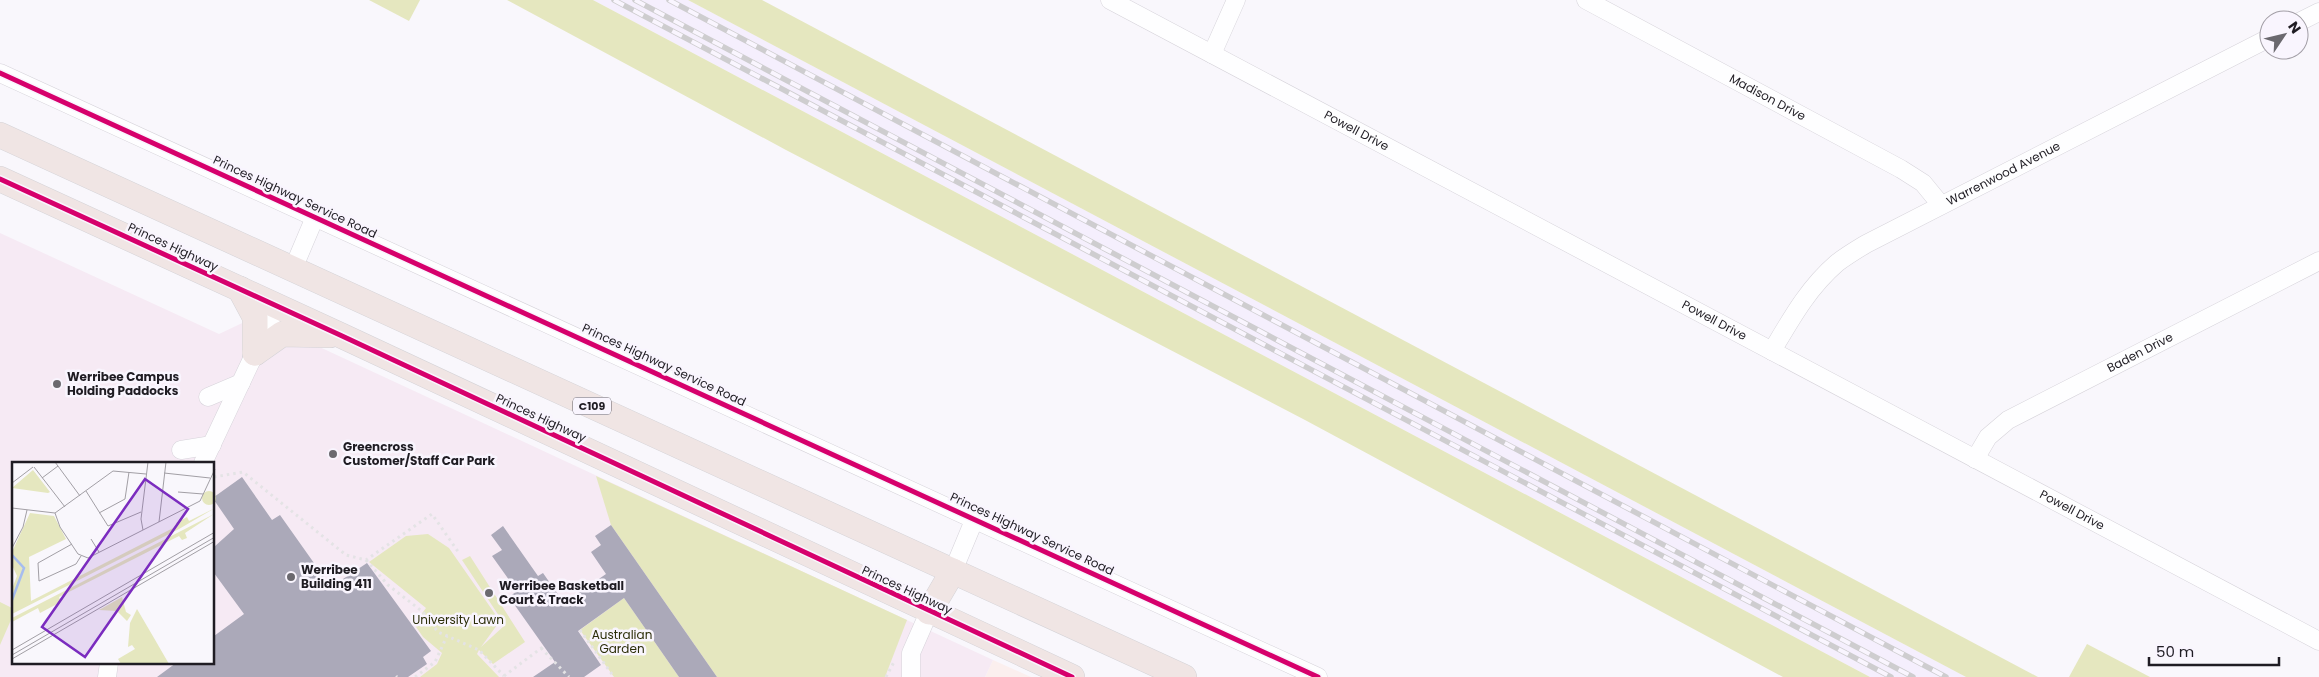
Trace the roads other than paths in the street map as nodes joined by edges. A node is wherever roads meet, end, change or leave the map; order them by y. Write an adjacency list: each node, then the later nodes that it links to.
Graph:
1 (1110, 0): 5 (street, Powell Drive)
2 (1236, 0): 5 (street)
3 (1586, 0): 9 (street, Madison Drive)
4 (2259, 43): 9 (street, Warrenwood Avenue)
5 (1212, 54): 16 (street, Powell Drive)
6 (0, 73): 10 (street, Princes Highway Service Road)
7 (0, 135): 12 (highway, C109)
8 (0, 179): 13 (highway, Princes Highway)
9 (1941, 205): 16 (street, Warrenwood Avenue)
10 (315, 217): 12 (street); 24 (street, Princes Highway Service Road)
11 (2319, 261): 22 (street, Baden Drive)
12 (293, 269): 14 (highway); 25 (highway, C109)
13 (240, 289): 14 (highway, Princes Highway); 17 (highway)
14 (277, 306): 15 (highway, Princes Highway); 17 (street)
15 (340, 335): 17 (highway); 26 (highway, Princes Highway)
16 (1772, 351): 22 (street, Powell Drive)
17 (255, 353): 18 (street)
18 (241, 384): 19 (street); 20 (street)
19 (208, 397)
20 (212, 445): 21 (street); 23 (street)
21 (181, 450)
22 (1975, 459): 27 (street, Powell Drive)
23 (204, 462)
24 (974, 518): 25 (street); 31 (street, Princes Highway Service Road)
25 (953, 571): 26 (highway); 30 (highway, C109)
26 (929, 612): 28 (street); 29 (highway, Princes Highway)
27 (2319, 641)
28 (911, 677)
29 (1072, 677)
30 (1184, 677)
31 (1318, 677)

